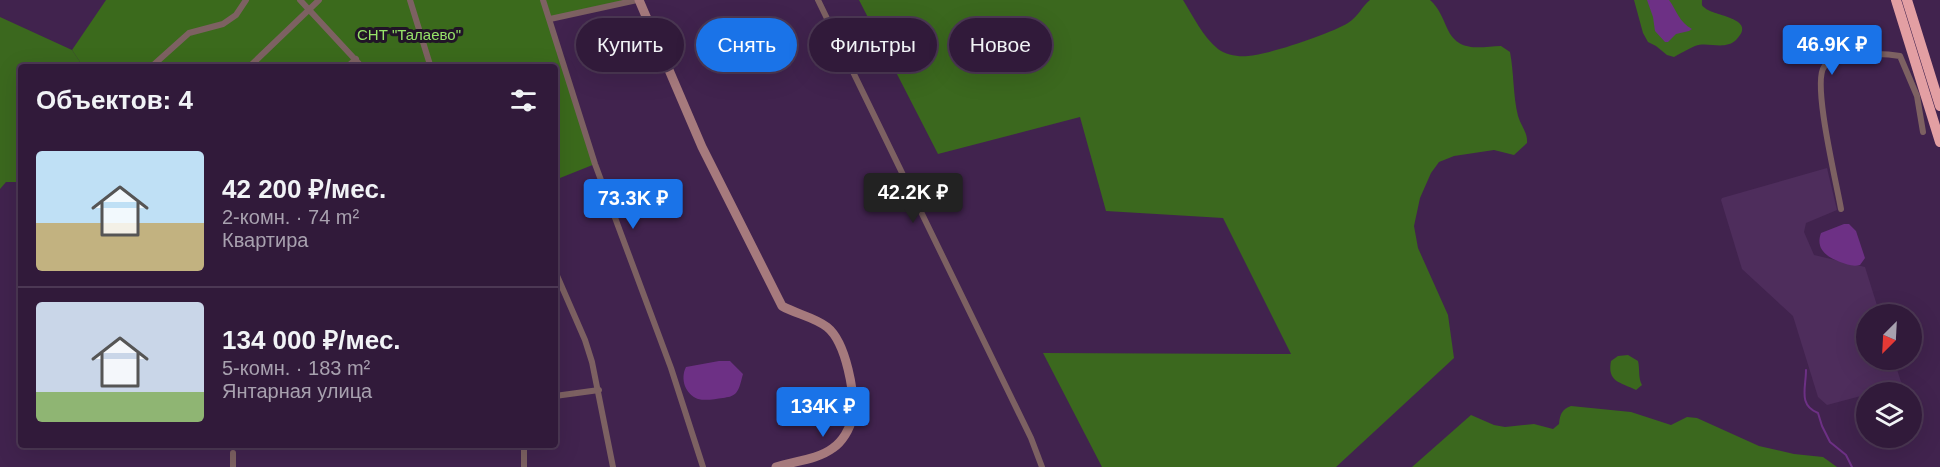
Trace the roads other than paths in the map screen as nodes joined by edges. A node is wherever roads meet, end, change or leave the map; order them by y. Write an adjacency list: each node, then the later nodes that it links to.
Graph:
1 (246, 0): 13 (street)
2 (300, 0): 10 (street)
3 (319, 0): 10 (street)
4 (410, 0): 17 (street)
5 (543, 0): 11 (street)
6 (638, 0): 11 (street); 32 (street)
7 (818, 0): 33 (street)
8 (1896, 0): 18 (highway)
9 (1907, 0): 19 (highway)
10 (309, 11): 12 (street); 14 (street)
11 (550, 19): 31 (street)
12 (356, 59): 15 (street); 16 (street)
13 (154, 64)
14 (252, 64)
15 (350, 64)
16 (360, 64)
17 (430, 64)
18 (1921, 95): 20 (street); 21 (highway); 22 (street)
19 (1940, 106)
20 (1923, 132)
21 (1940, 142)
22 (1841, 210)
23 (558, 278): 24 (street)
24 (599, 390): 25 (street); 30 (street)
25 (558, 396)
26 (524, 448): 29 (street)
27 (233, 453): 28 (street)
28 (233, 467)
29 (524, 467)
30 (613, 467)
31 (703, 467)
32 (776, 467)
33 (1042, 467)

